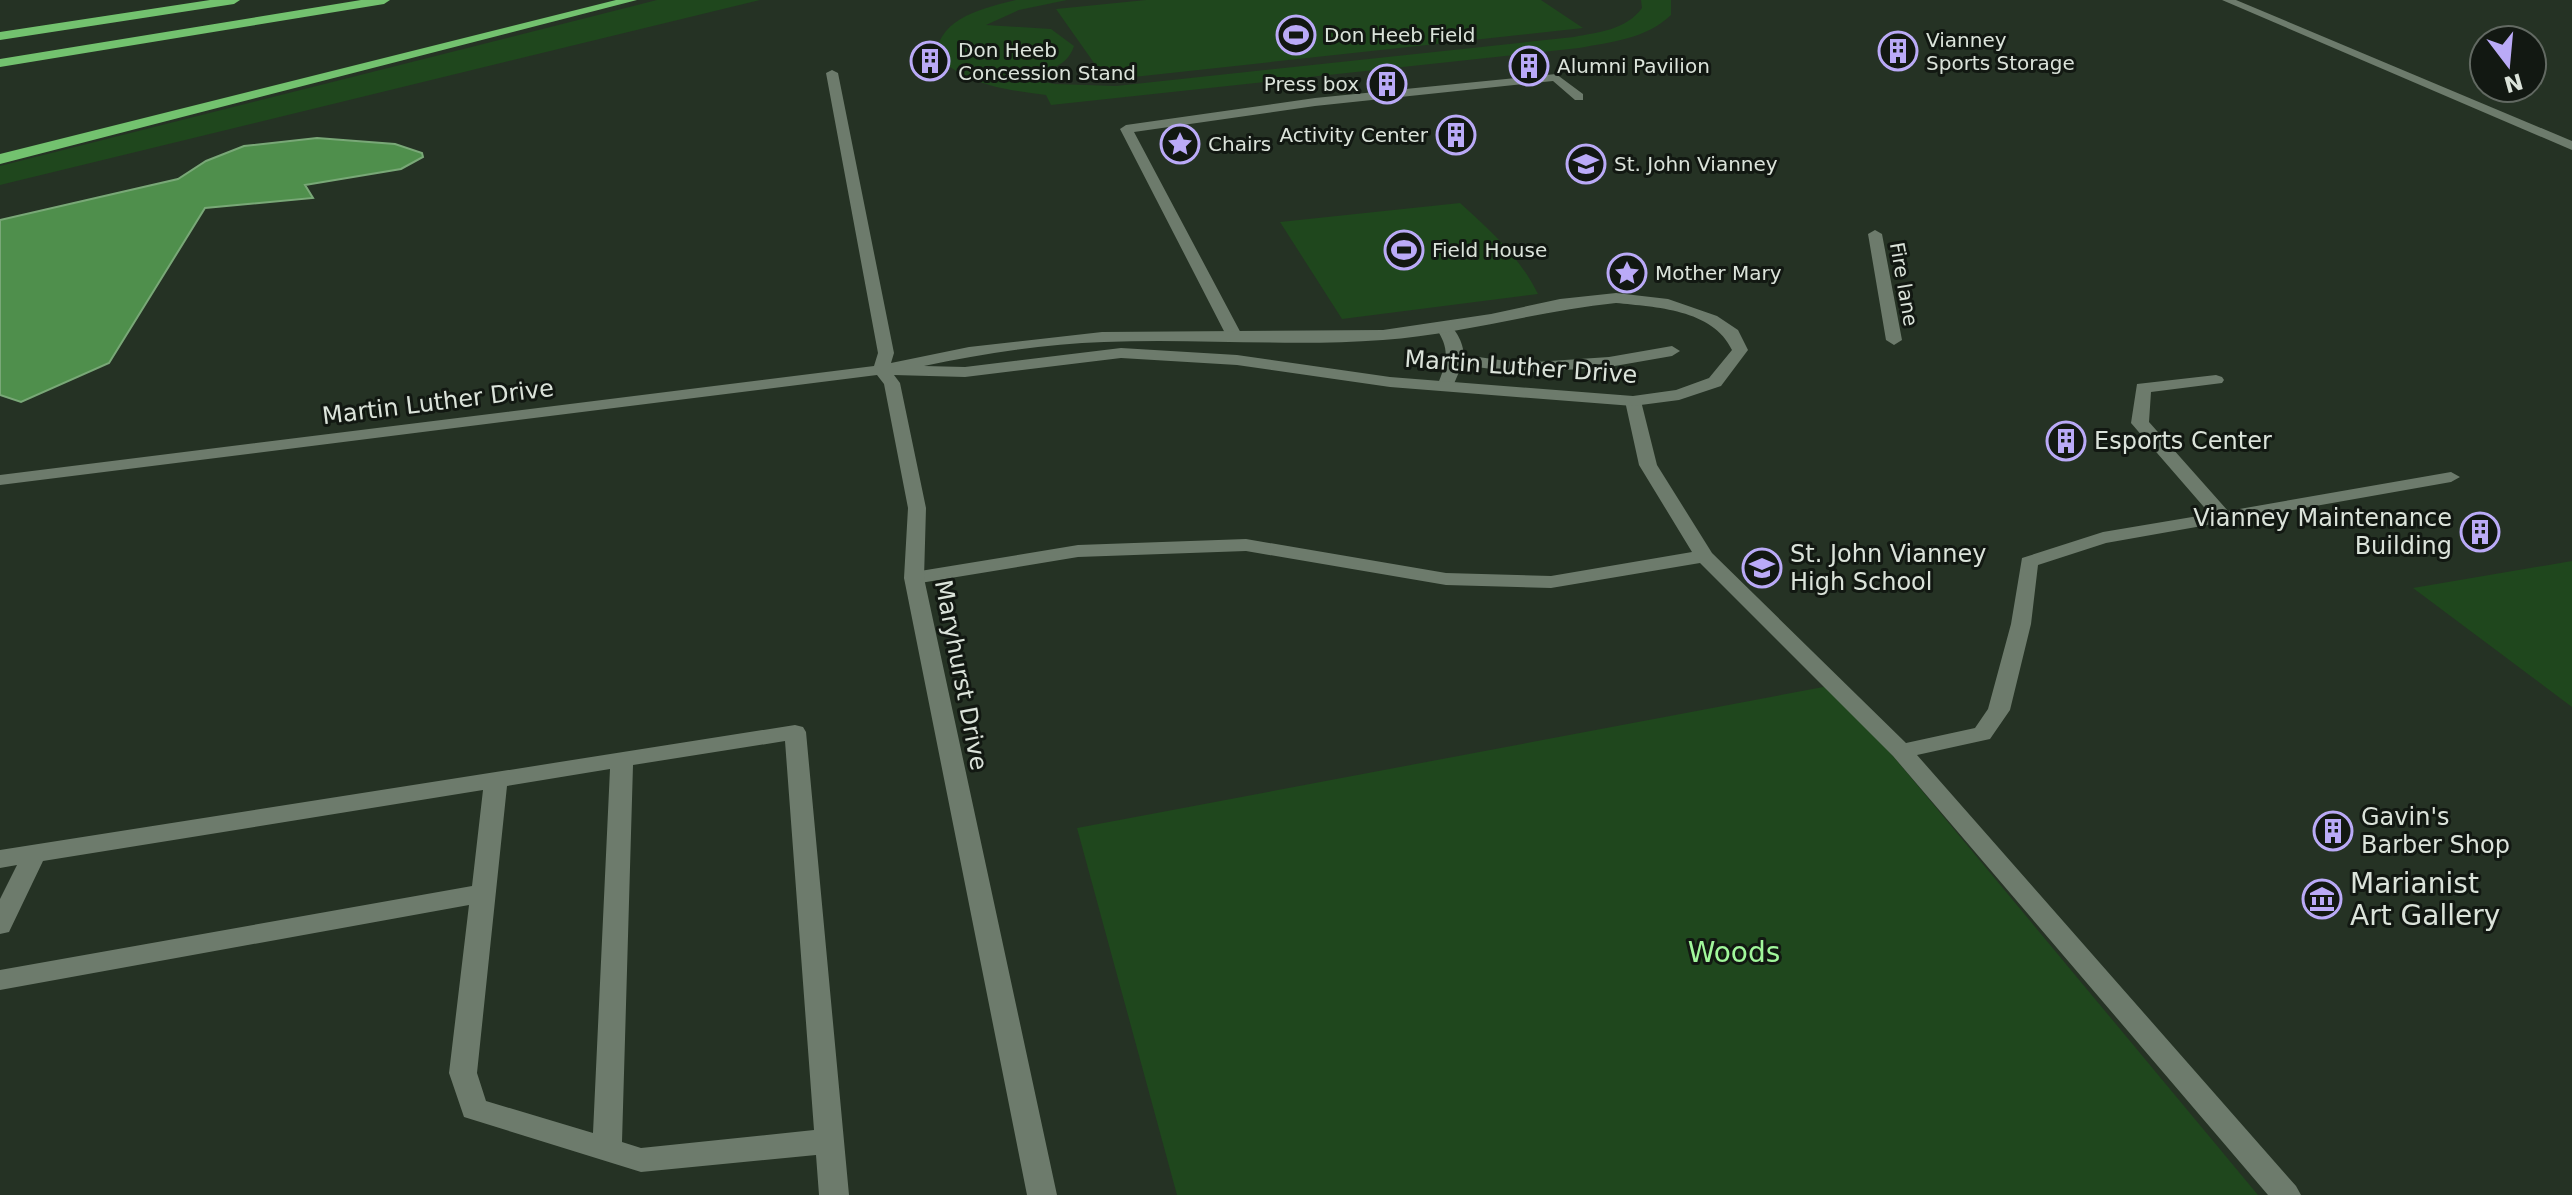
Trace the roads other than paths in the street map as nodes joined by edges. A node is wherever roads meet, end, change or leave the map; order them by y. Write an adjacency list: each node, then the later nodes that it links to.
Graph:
1 (234, 0): 5 (highway)
2 (384, 0): 6 (highway)
3 (631, 0): 10 (highway)
4 (2227, 0): 9 (street)
5 (0, 36)
6 (0, 63)
7 (832, 73): 17 (street, Maryhurst Drive)
8 (1579, 97): 13 (street)
9 (2572, 146)
10 (0, 159)
11 (1875, 234): 14 (street, Fire lane)
12 (1443, 327): 13 (street, Martin Luther Drive); 16 (street); 20 (street, Martin Luther Drive)
13 (1235, 337): 17 (street, Martin Luther Drive)
14 (1894, 340)
15 (1672, 351): 16 (street)
16 (1456, 359): 19 (street)
17 (881, 370): 19 (street, Martin Luther Drive); 22 (street, Martin Luther Drive); 25 (street, Maryhurst Drive)
18 (2216, 380): 23 (street)
19 (1445, 386): 20 (street, Martin Luther Drive)
20 (1633, 401): 24 (street)
21 (2451, 477): 23 (street)
22 (0, 480)
23 (2224, 518): 26 (street)
24 (1704, 556): 25 (street); 26 (street)
25 (914, 578): 37 (street, Maryhurst Drive)
26 (1901, 751): 38 (street)
27 (622, 759): 28 (street); 34 (street); 35 (street)
28 (496, 780): 29 (street); 31 (street)
29 (34, 854): 30 (street); 32 (street)
30 (0, 859)
31 (484, 893): 33 (street); 35 (street)
32 (0, 925)
33 (0, 980)
34 (829, 1141): 35 (street); 36 (street)
35 (607, 1150)
36 (834, 1195)
37 (1042, 1195)
38 (2286, 1195)

